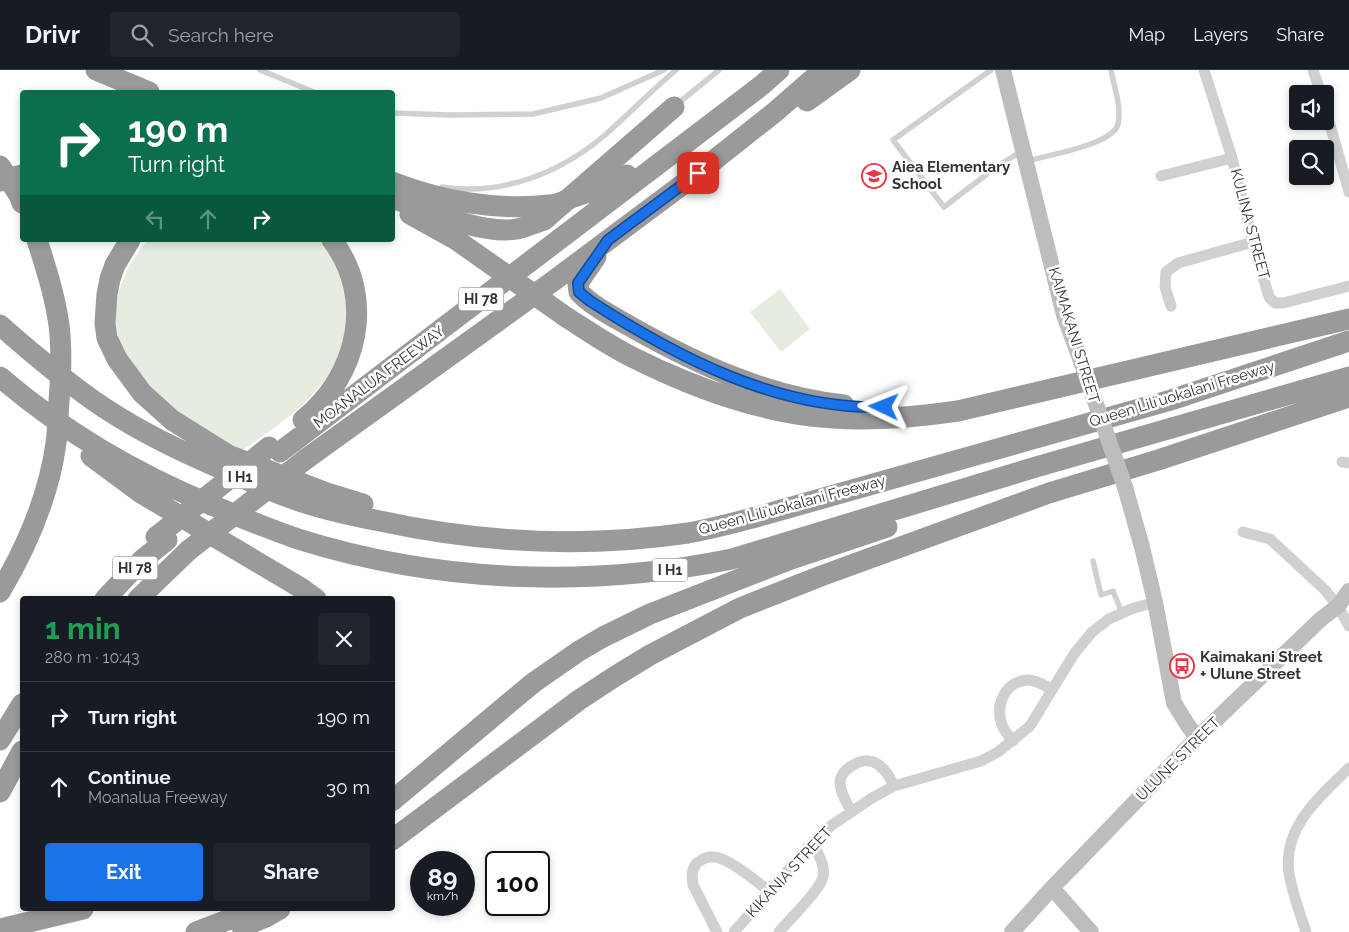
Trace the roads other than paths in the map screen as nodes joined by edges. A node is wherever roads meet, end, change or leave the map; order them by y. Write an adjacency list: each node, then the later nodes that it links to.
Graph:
1 (96, 70): 15 (highway)
2 (260, 70): 16 (lane)
3 (664, 70): 18 (lane)
4 (676, 70): 30 (lane)
5 (719, 70): 17 (lane)
6 (779, 70): 20 (highway, MOANALUA FREEWAY / HI 78)
7 (823, 70): 24 (highway, HI 78)
8 (850, 70): 24 (highway)
9 (991, 70): 21 (lane)
10 (1003, 70): 21 (street, KAIMAKANI STREET)
11 (1111, 70): 21 (lane)
12 (1204, 70): 22 (street, KULINA STREET)
13 (1313, 70): 14 (street)
14 (1318, 85)
15 (143, 90)
16 (309, 90)
17 (674, 107): 34 (highway, bridge)
18 (395, 113)
19 (1331, 130): 33 (street)
20 (682, 144): 29 (highway); 50 (highway, MOANALUA FREEWAY / HI 78)
21 (1024, 156): 62 (street, KAIMAKANI STREET, bridge)
22 (1232, 158): 25 (street); 40 (street, KULINA STREET)
23 (0, 166): 31 (highway)
24 (698, 173): 36 (highway, MOANALUA FREEWAY / HI 78)
25 (1161, 176)
26 (395, 178): 28 (lane)
27 (0, 181): 32 (highway, bridge)
28 (414, 182)
29 (395, 183)
30 (438, 186)
31 (20, 190)
32 (20, 191)
33 (1349, 192)
34 (395, 199)
35 (395, 207): 47 (highway, bridge)
36 (608, 240): 47 (highway); 54 (highway, MOANALUA FREEWAY / HI 78)
37 (38, 242): 57 (highway, bridge)
38 (129, 242): 53 (highway)
39 (333, 242): 50 (highway)
40 (1253, 242): 41 (street, KULINA STREET); 42 (street)
41 (1349, 286)
42 (1171, 306)
43 (1349, 319): 47 (highway)
44 (0, 326): 53 (highway, Queen Liliʻuokalani Freeway / I H1)
45 (1349, 341): 53 (highway, Queen Liliʻuokalani Freeway / I H1)
46 (1349, 377): 51 (highway, Queen Liliʻuokalani Freeway / I H1)
47 (1098, 379)
48 (4, 380): 51 (highway, Queen Liliʻuokalani Freeway / I H1); 61 (highway)
49 (1349, 397): 77 (highway)
50 (274, 450): 58 (highway, bridge)
51 (1036, 467): 75 (highway)
52 (1243, 532): 63 (street)
53 (516, 540)
54 (194, 552): 59 (highway, HI 78); 60 (highway)
55 (1093, 561): 64 (lane)
56 (1349, 591): 63 (street, ULUNE STREET)
57 (0, 592)
58 (105, 596)
59 (142, 596)
60 (159, 596)
61 (312, 596)
62 (1155, 602): 64 (street, KIKANIA STREET); 68 (street, KAIMAKANI STREET)
63 (1344, 606): 65 (street); 68 (street, ULUNE STREET)
64 (1122, 613): 66 (street, KIKANIA STREET)
65 (1349, 626)
66 (1052, 690): 70 (street, KIKANIA STREET); 70 (street)
67 (20, 707): 69 (highway)
68 (1197, 738): 79 (street, ULUNE STREET)
69 (0, 740)
70 (1013, 741): 73 (street, KIKANIA STREET)
71 (20, 755): 74 (highway)
72 (1349, 768): 92 (street)
73 (894, 786): 76 (street, KIKANIA STREET); 76 (street)
74 (0, 792)
75 (395, 798)
76 (852, 811): 78 (street, KIKANIA STREET)
77 (395, 838)
78 (812, 843): 80 (street, KIKANIA STREET); 89 (street)
79 (1052, 888): 90 (street, ULUNE STREET); 91 (street)
80 (770, 892): 87 (street); 88 (street, KIKANIA STREET)
81 (75, 911): 84 (highway)
82 (251, 911): 85 (highway)
83 (277, 911): 86 (highway)
84 (0, 929)
85 (196, 932)
86 (231, 932)
87 (717, 932)
88 (735, 932)
89 (779, 932)
90 (1012, 932)
91 (1091, 932)
92 (1306, 932)

